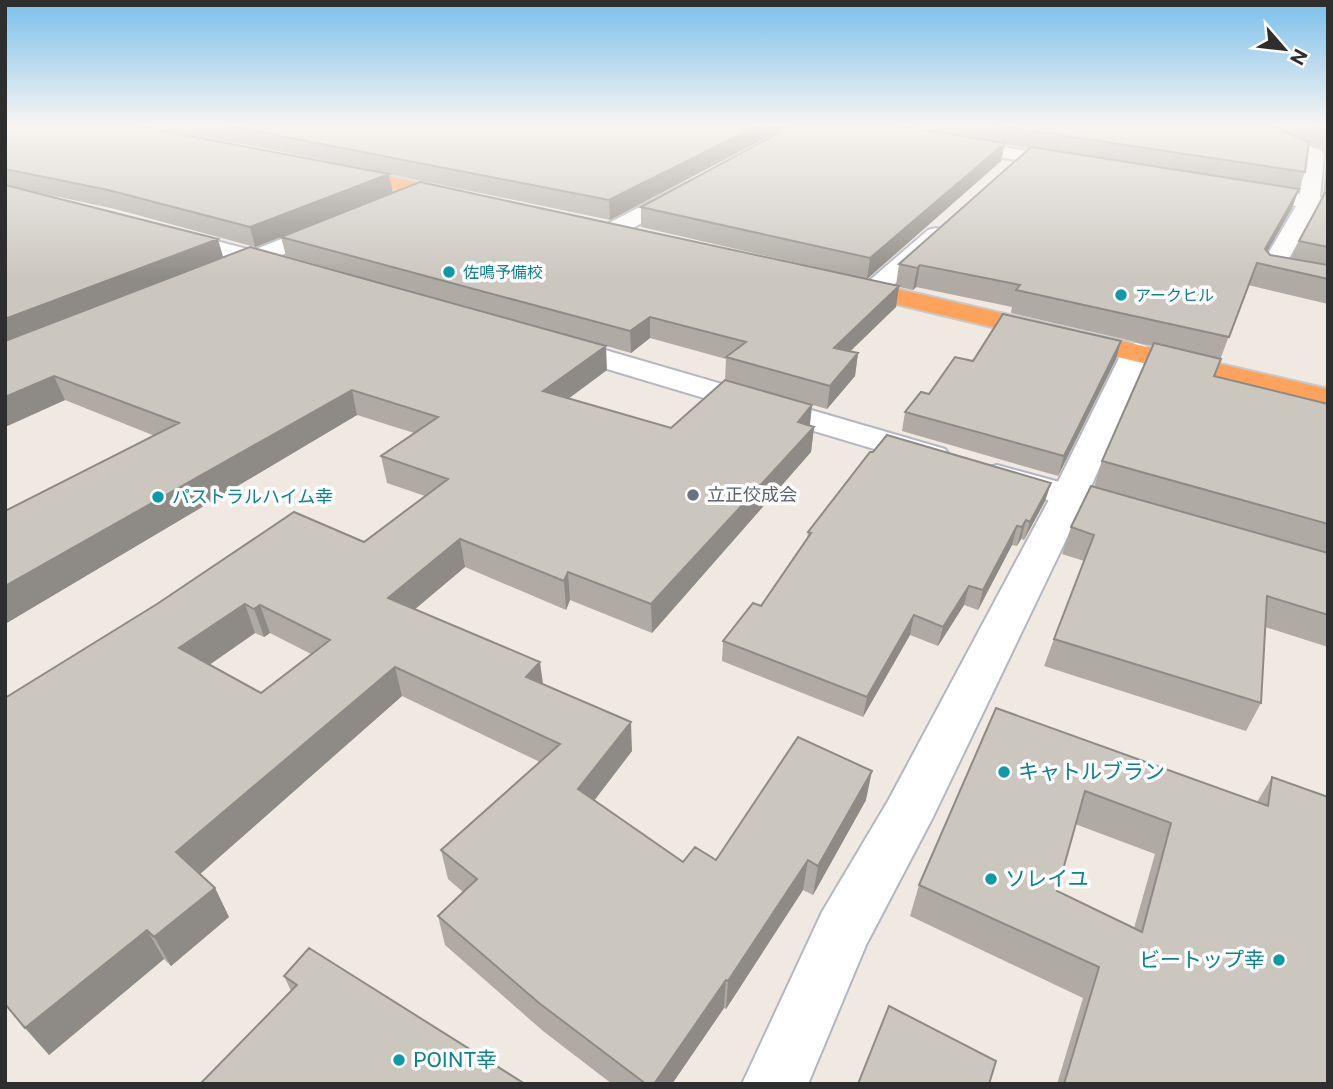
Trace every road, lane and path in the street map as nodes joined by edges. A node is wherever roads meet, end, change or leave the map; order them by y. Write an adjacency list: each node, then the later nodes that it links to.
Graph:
1 (358, 176): 5 (highway)
2 (1316, 176): 7 (street)
3 (701, 181): 13 (street)
4 (1232, 189): 7 (street)
5 (423, 190): 6 (highway); 8 (street)
6 (483, 202)
7 (1318, 203): 18 (street)
8 (388, 204)
9 (956, 217): 20 (street)
10 (352, 219): 15 (street)
11 (586, 224): 13 (highway)
12 (145, 228): 15 (street)
13 (613, 230): 14 (highway)
14 (652, 239)
15 (255, 258): 16 (street); 19 (street)
16 (306, 272)
17 (820, 279): 20 (highway)
18 (1328, 280)
19 (198, 281)
20 (872, 291): 22 (highway)
21 (532, 338): 24 (street)
22 (1136, 352): 23 (highway); 24 (street)
23 (1328, 398)
24 (1069, 496): 25 (street); 26 (street)
25 (1164, 522)
26 (775, 1084)

